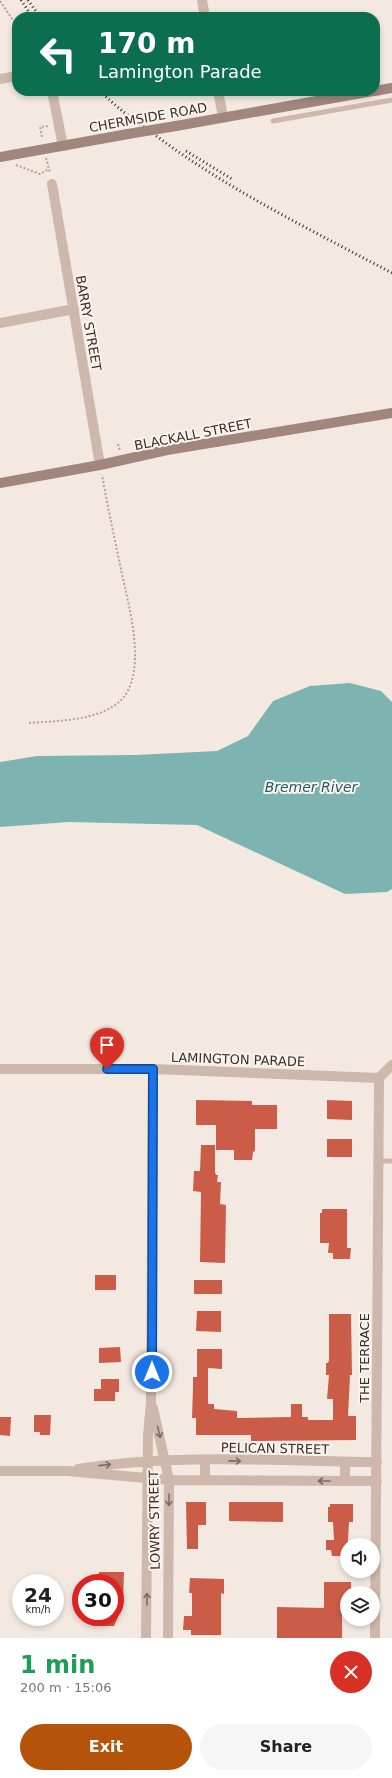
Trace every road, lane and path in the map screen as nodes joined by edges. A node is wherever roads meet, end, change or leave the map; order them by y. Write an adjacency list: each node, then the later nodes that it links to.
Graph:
1 (202, 0): 3 (street)
2 (0, 1): 4 (path)
3 (204, 12)
4 (12, 19)
5 (12, 77): 6 (street)
6 (0, 79)
7 (392, 88): 8 (street, CHERMSIDE ROAD)
8 (380, 90)
9 (53, 96): 17 (street)
10 (219, 96): 13 (street)
11 (345, 96): 13 (street, CHERMSIDE ROAD)
12 (392, 100): 14 (lane)
13 (223, 117): 17 (street, CHERMSIDE ROAD, bridge)
14 (273, 121)
15 (49, 126): 16 (path)
16 (42, 137)
17 (63, 146): 18 (street, CHERMSIDE ROAD)
18 (0, 157)
19 (46, 158): 21 (path)
20 (12, 165): 21 (path)
21 (49, 169): 22 (path)
22 (52, 184): 23 (street, BARRY STREET)
23 (74, 309): 24 (street); 26 (street, BARRY STREET)
24 (0, 323)
25 (392, 414): 26 (street, BLACKALL STREET)
26 (100, 465): 27 (street, BLACKALL STREET); 28 (path)
27 (0, 483)
28 (29, 723)
29 (392, 1065): 32 (street)
30 (0, 1069): 31 (street, LAMINGTON PARADE)
31 (153, 1069): 32 (street, LAMINGTON PARADE); 35 (street, LOWRY STREET)
32 (379, 1078): 33 (street, THE TERRACE)
33 (378, 1161): 34 (lane); 40 (street, THE TERRACE)
34 (392, 1161)
35 (152, 1404): 37 (street, LOWRY STREET, one-way to 37); 38 (street, LOWRY STREET)
36 (205, 1460): 37 (street, PELICAN STREET); 39 (street, PELICAN STREET, one-way to 39); 45 (street, PELICAN STREET)
37 (166, 1461): 38 (street, PELICAN STREET); 44 (street, LOWRY STREET)
38 (148, 1462): 42 (street, PELICAN STREET, one-way to 38); 43 (street, LOWRY STREET)
39 (345, 1462): 40 (street, PELICAN STREET); 46 (street, PELICAN STREET)
40 (377, 1462): 47 (street, THE TERRACE)
41 (0, 1471): 42 (street, PELICAN STREET)
42 (67, 1471): 43 (street, PELICAN STREET)
43 (148, 1479): 44 (street, PELICAN STREET); 48 (street, LOWRY STREET, one-way to 43)
44 (169, 1480): 45 (street, PELICAN STREET); 49 (street, LOWRY STREET, one-way to 49)
45 (205, 1480): 46 (street, PELICAN STREET, one-way to 45)
46 (345, 1481): 47 (street, PELICAN STREET)
47 (377, 1481): 50 (street, THE TERRACE)
48 (146, 1638)
49 (168, 1638)
50 (375, 1638)

